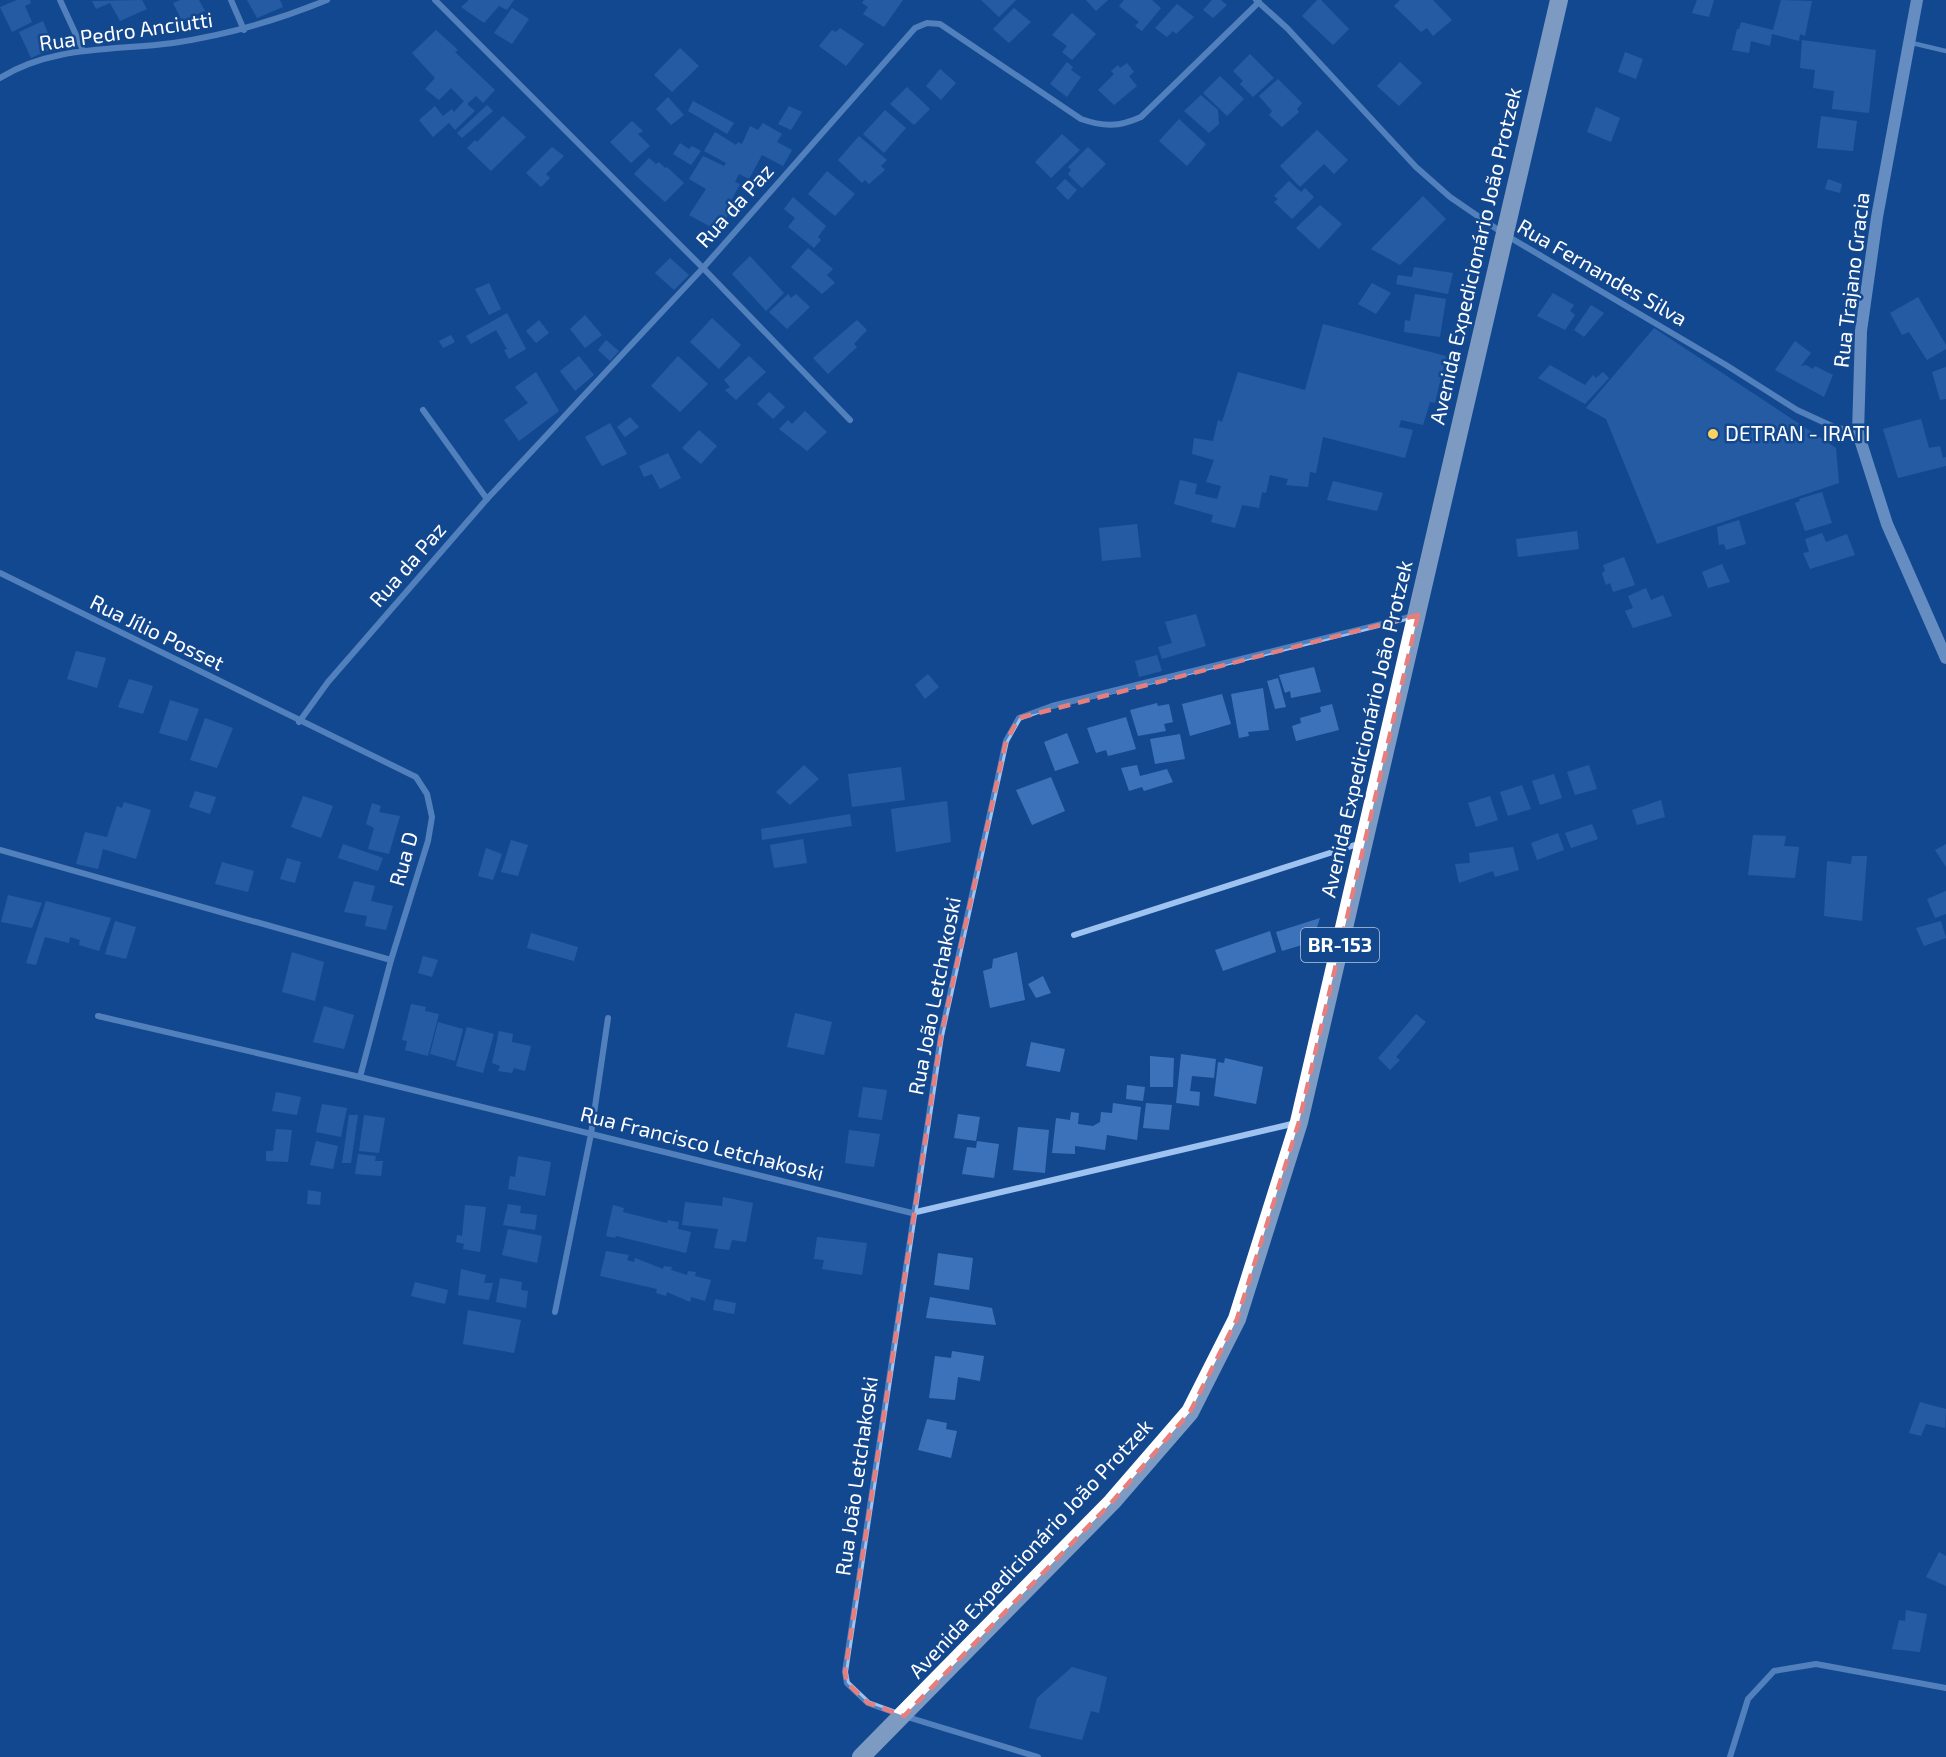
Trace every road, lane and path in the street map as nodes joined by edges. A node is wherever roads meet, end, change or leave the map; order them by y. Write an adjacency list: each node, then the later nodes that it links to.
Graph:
1 (60, 0): 10 (street)
2 (231, 0): 8 (street)
3 (327, 0): 8 (street, Rua Pedro Anciutti)
4 (435, 0): 14 (street)
5 (1559, 0): 13 (highway, Avenida Expedicionário João Protzek / BR-153)
6 (1917, 0): 9 (main road, Rua Trajano Gracia)
7 (1257, 1): 13 (street, Rua Fernandes Silva); 14 (street, Rua da Paz)
8 (244, 30): 10 (street, Rua Pedro Anciutti)
9 (1909, 42): 11 (lane); 17 (main road, Rua Trajano Gracia)
10 (83, 50): 12 (street, Rua Pedro Anciutti)
11 (1946, 51)
12 (0, 78)
13 (1504, 234): 17 (street, Rua Fernandes Silva); 20 (highway, Avenida Expedicionário João Protzek / BR-153)
14 (703, 268): 16 (street); 18 (street, Rua da Paz)
15 (423, 410): 18 (street)
16 (850, 420)
17 (1858, 434): 21 (main road, Rua Trajano Gracia)
18 (487, 499): 22 (street, Rua da Paz)
19 (0, 573): 22 (street, Rua Jílio Posset)
20 (1418, 615): 23 (highway, Avenida Expedicionário João Protzek / BR-153); 32 (street, Rua João Letchakoski)
21 (1946, 658)
22 (299, 722): 26 (street, Rua D)
23 (1364, 842): 25 (street); 30 (highway, Avenida Expedicionário João Protzek / BR-153)
24 (0, 850): 26 (street)
25 (1074, 935)
26 (391, 960): 29 (street, Rua D)
27 (98, 1016): 29 (street, Rua Francisco Letchakoski)
28 (608, 1018): 31 (street)
29 (360, 1077): 31 (street, Rua Francisco Letchakoski)
30 (1299, 1122): 32 (street, Rua Francisco Letchakoski); 35 (highway, Avenida Expedicionário João Protzek / BR-153)
31 (591, 1134): 32 (street, Rua Francisco Letchakoski); 33 (street)
32 (912, 1213): 35 (street, Rua João Letchakoski)
33 (555, 1312)
34 (1946, 1688): 38 (street)
35 (904, 1716): 36 (highway, Avenida Expedicionário João Protzek / BR-153); 37 (street)
36 (861, 1757)
37 (1038, 1757)
38 (1730, 1757)

